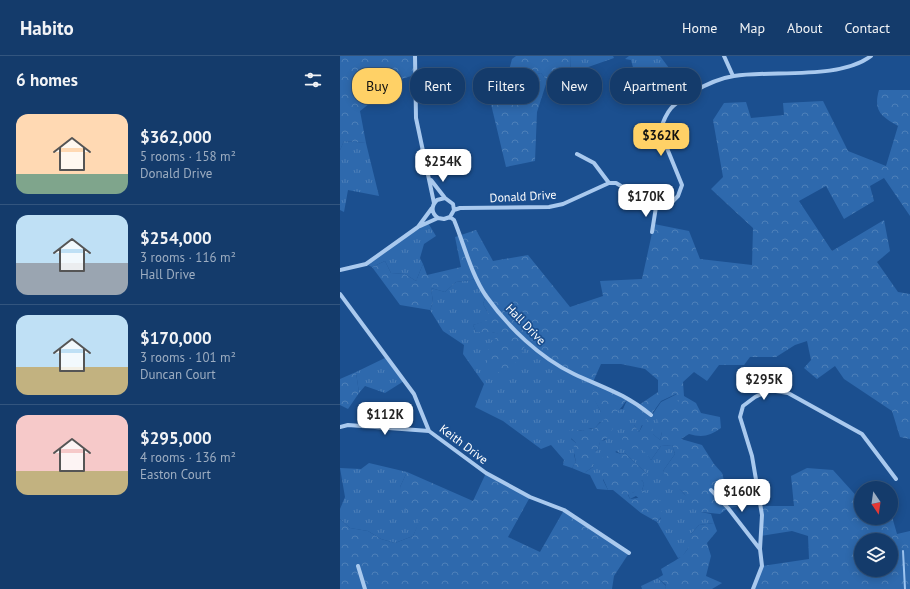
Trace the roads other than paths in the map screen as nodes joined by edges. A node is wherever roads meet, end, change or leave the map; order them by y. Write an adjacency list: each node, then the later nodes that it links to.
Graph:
1 (415, 56): 6 (street)
2 (724, 56): 4 (street)
3 (871, 56): 4 (street)
4 (733, 76): 10 (street)
5 (577, 154): 7 (street)
6 (429, 178): 8 (street); 9 (street)
7 (609, 183): 10 (street); 12 (street, Donald Drive)
8 (445, 198): 9 (street); 12 (street)
9 (434, 203): 11 (street)
10 (656, 207): 16 (street)
11 (432, 208): 14 (street); 15 (street)
12 (454, 210): 13 (street)
13 (450, 217): 14 (street); 19 (street, Hall Drive)
14 (438, 218): 15 (street)
15 (418, 227): 17 (street)
16 (652, 232)
17 (340, 270)
18 (340, 294): 21 (street, Keith Drive)
19 (652, 415)
20 (340, 427): 21 (street)
21 (429, 431): 25 (street, Keith Drive)
22 (896, 479): 24 (street)
23 (711, 490): 24 (street)
24 (760, 549): 28 (street)
25 (629, 553)
26 (358, 566): 27 (street)
27 (365, 589)
28 (753, 589)

